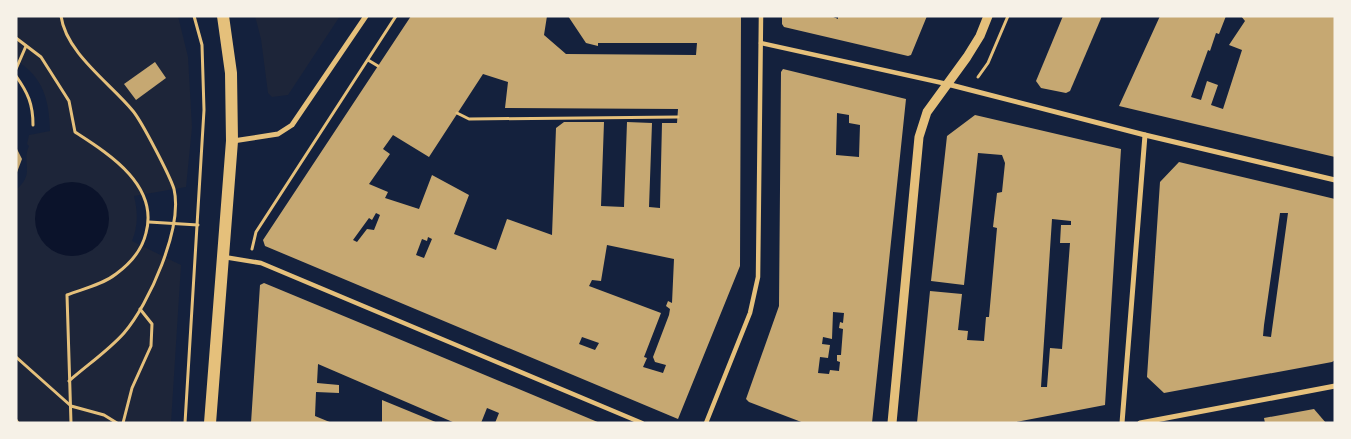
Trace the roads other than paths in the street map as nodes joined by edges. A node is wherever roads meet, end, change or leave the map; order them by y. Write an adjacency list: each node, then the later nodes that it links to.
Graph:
1 (223, 16): 8 (main road)
2 (366, 16): 8 (street)
3 (761, 16): 5 (street)
4 (988, 16): 6 (street)
5 (761, 43): 6 (street); 14 (street)
6 (947, 84): 7 (street); 15 (street)
7 (1144, 135): 9 (street); 16 (street)
8 (232, 141): 10 (main road)
9 (1335, 180)
10 (222, 256): 12 (main road); 13 (street)
11 (1335, 386): 17 (street)
12 (210, 423)
13 (642, 423)
14 (706, 423)
15 (892, 423)
16 (1122, 423)
17 (1140, 423)

